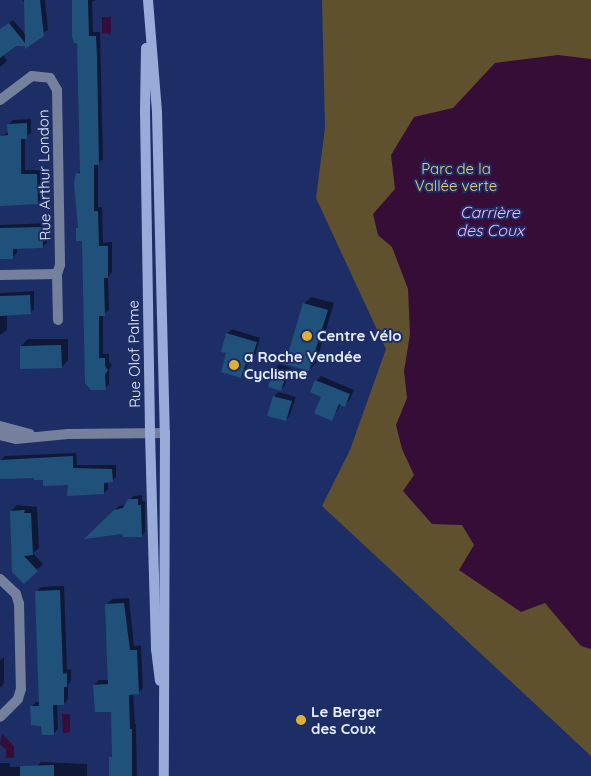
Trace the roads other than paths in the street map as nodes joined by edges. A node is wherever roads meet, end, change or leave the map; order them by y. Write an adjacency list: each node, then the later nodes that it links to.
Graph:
1 (148, 0): 7 (main road, Rue Olof Palme); 8 (main road, Rue Olof Palme)
2 (0, 100): 3 (street, Rue Arthur London)
3 (57, 274): 4 (street); 5 (street, Rue Arthur London)
4 (0, 275)
5 (58, 320)
6 (0, 426): 10 (street)
7 (150, 433): 8 (street); 10 (street); 12 (main road, Rue Olof Palme)
8 (165, 433): 12 (main road, Rue Olof Palme)
9 (0, 435): 10 (street)
10 (39, 436)
11 (0, 579): 13 (street)
12 (163, 706): 14 (main road, Rue Olof Palme)
13 (0, 716)
14 (164, 776)

